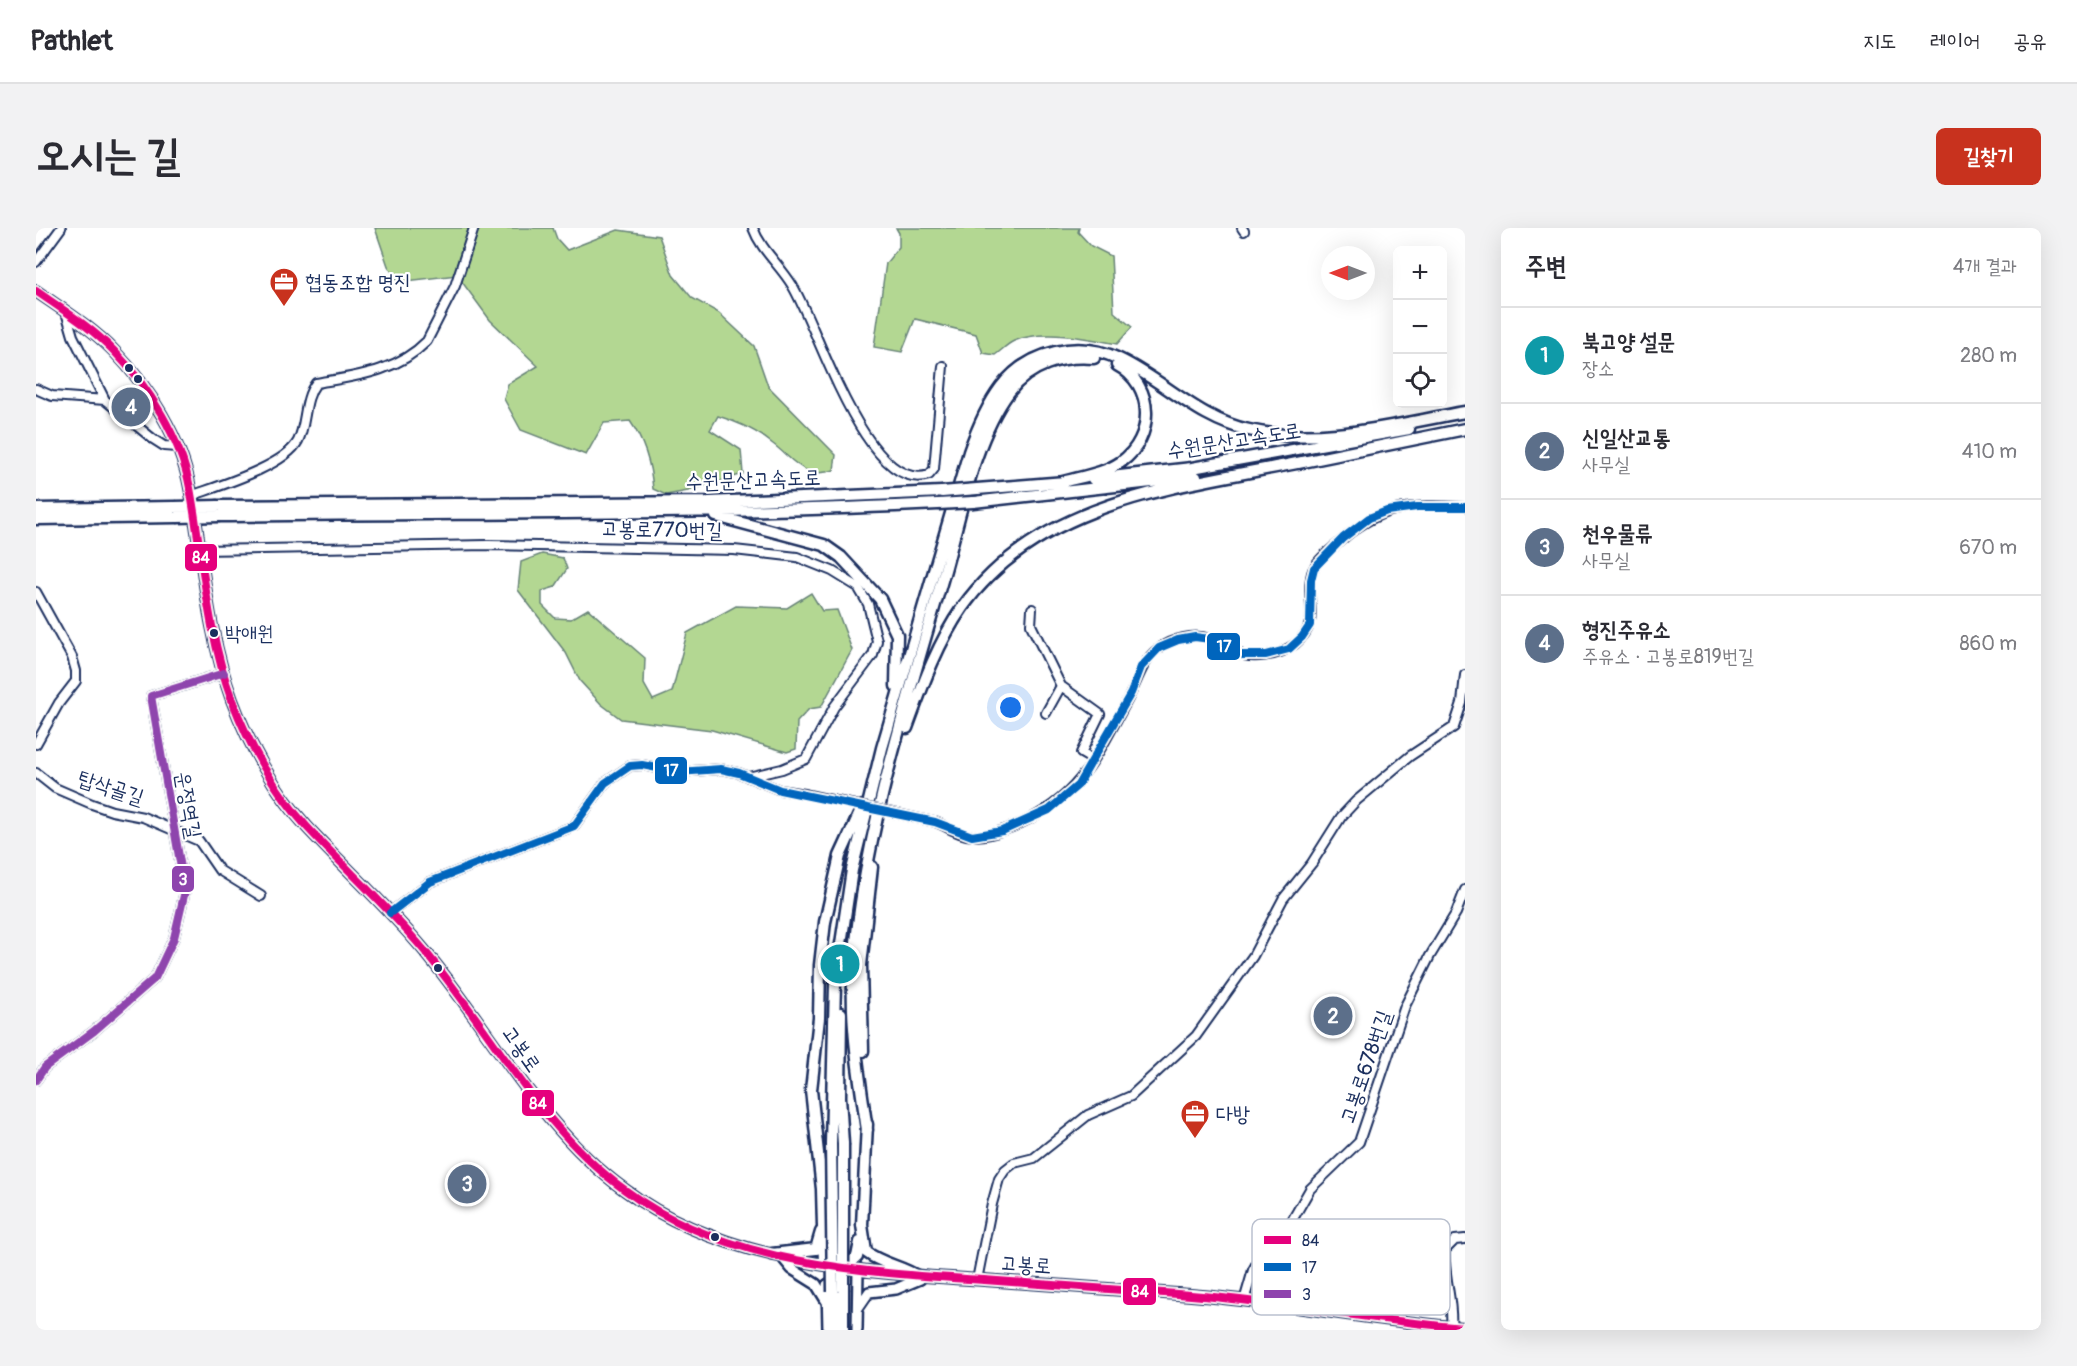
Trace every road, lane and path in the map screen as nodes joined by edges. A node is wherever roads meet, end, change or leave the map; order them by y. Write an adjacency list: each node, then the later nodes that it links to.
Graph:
1 (62, 228): 4 (street)
2 (474, 228): 15 (street)
3 (753, 228): 7 (street)
4 (36, 262)
5 (36, 291): 6 (main road, 고봉로)
6 (66, 312): 9 (street); 12 (main road, 고봉로)
7 (943, 366)
8 (36, 389): 9 (street)
9 (105, 400): 12 (street)
10 (1465, 414): 14 (highway, 수원문산고속도로); 30 (highway)
11 (1465, 429): 13 (highway, 수원문산고속도로)
12 (177, 447): 15 (main road, 고봉로)
13 (1302, 462): 20 (highway, 수원문산고속도로, bridge); 35 (highway)
14 (1059, 483): 18 (highway, 수원문산고속도로, bridge); 35 (highway)
15 (191, 496): 22 (main road, 고봉로)
16 (1465, 507): 31 (street)
17 (36, 509): 19 (highway, 수원문산고속도로)
18 (219, 511): 19 (highway, 수원문산고속도로, bridge); 20 (highway, 수원문산고속도로)
19 (176, 512): 21 (highway, 수원문산고속도로)
20 (701, 513): 30 (highway)
21 (36, 519)
22 (199, 550): 25 (main road, 고봉로); 33 (street, 고봉로770번길)
23 (36, 591): 29 (street)
24 (1032, 609): 27 (street)
25 (224, 673): 36 (street, 운정역길); 41 (main road, 고봉로)
26 (1465, 675): 56 (street)
27 (1061, 686): 28 (street); 31 (street)
28 (1046, 713)
29 (36, 744)
30 (882, 748): 34 (highway)
31 (1093, 760): 33 (street, bridge)
32 (36, 773): 36 (street, 탑삭골길)
33 (748, 777): 41 (street)
34 (873, 787): 45 (highway); 46 (highway)
35 (881, 798): 37 (highway)
36 (174, 829): 40 (street, 탑삭골길); 42 (street, 운정역길)
37 (872, 839): 38 (highway); 43 (highway); 44 (highway)
38 (865, 869): 43 (highway); 44 (highway)
39 (1465, 890): 47 (street, 고봉로678번길)
40 (261, 896)
41 (390, 913): 51 (main road, 고봉로)
42 (36, 1080)
43 (842, 1124): 45 (highway)
44 (867, 1130): 48 (highway)
45 (837, 1144): 57 (highway, bridge)
46 (822, 1189): 51 (highway); 52 (highway)
47 (1293, 1219)
48 (862, 1225): 53 (highway); 55 (highway)
49 (1465, 1239): 50 (street)
50 (1450, 1245)
51 (777, 1256): 52 (main road, 고봉로); 61 (main road)
52 (824, 1264): 53 (main road, 고봉로)
53 (852, 1269): 55 (main road, 고봉로); 61 (main road); 62 (main road)
54 (1252, 1273): 59 (street, 고봉로678번길)
55 (920, 1278): 56 (main road, 고봉로); 62 (main road)
56 (977, 1280): 59 (main road, 고봉로)
57 (838, 1291): 67 (highway); 68 (highway)
58 (1450, 1293): 64 (street)
59 (1244, 1301): 60 (main road, 고봉로)
60 (1252, 1302)
61 (828, 1304): 66 (main road)
62 (858, 1308): 69 (main road)
63 (1351, 1315): 64 (main road, 고봉로)
64 (1451, 1328): 65 (main road, 고봉로)
65 (1465, 1328)
66 (828, 1330)
67 (833, 1330)
68 (843, 1330)
69 (857, 1330)

